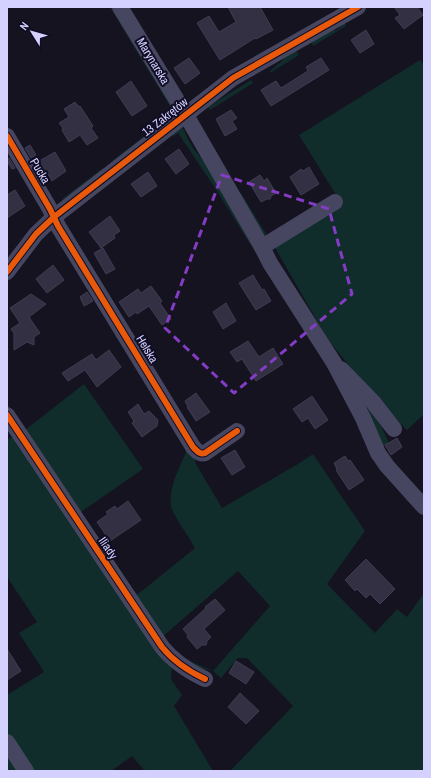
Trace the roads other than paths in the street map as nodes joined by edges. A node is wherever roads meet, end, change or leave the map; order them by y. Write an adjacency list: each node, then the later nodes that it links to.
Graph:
1 (120, 7): 3 (street, Marynarska)
2 (358, 7): 3 (street, 13 Zakrętów)
3 (186, 115): 6 (street, 13 Zakrętów); 7 (street, Marynarska)
4 (7, 136): 6 (street, Pucka)
5 (335, 202): 7 (street)
6 (54, 217): 8 (street, 13 Zakrętów); 12 (street, Helska)
7 (262, 247): 9 (street, Marynarska)
8 (7, 272)
9 (334, 363): 11 (street); 13 (street)
10 (7, 415): 14 (street, Iliady)
11 (394, 429)
12 (237, 431)
13 (424, 506)
14 (205, 679)
15 (7, 742): 16 (street)
16 (26, 771)

